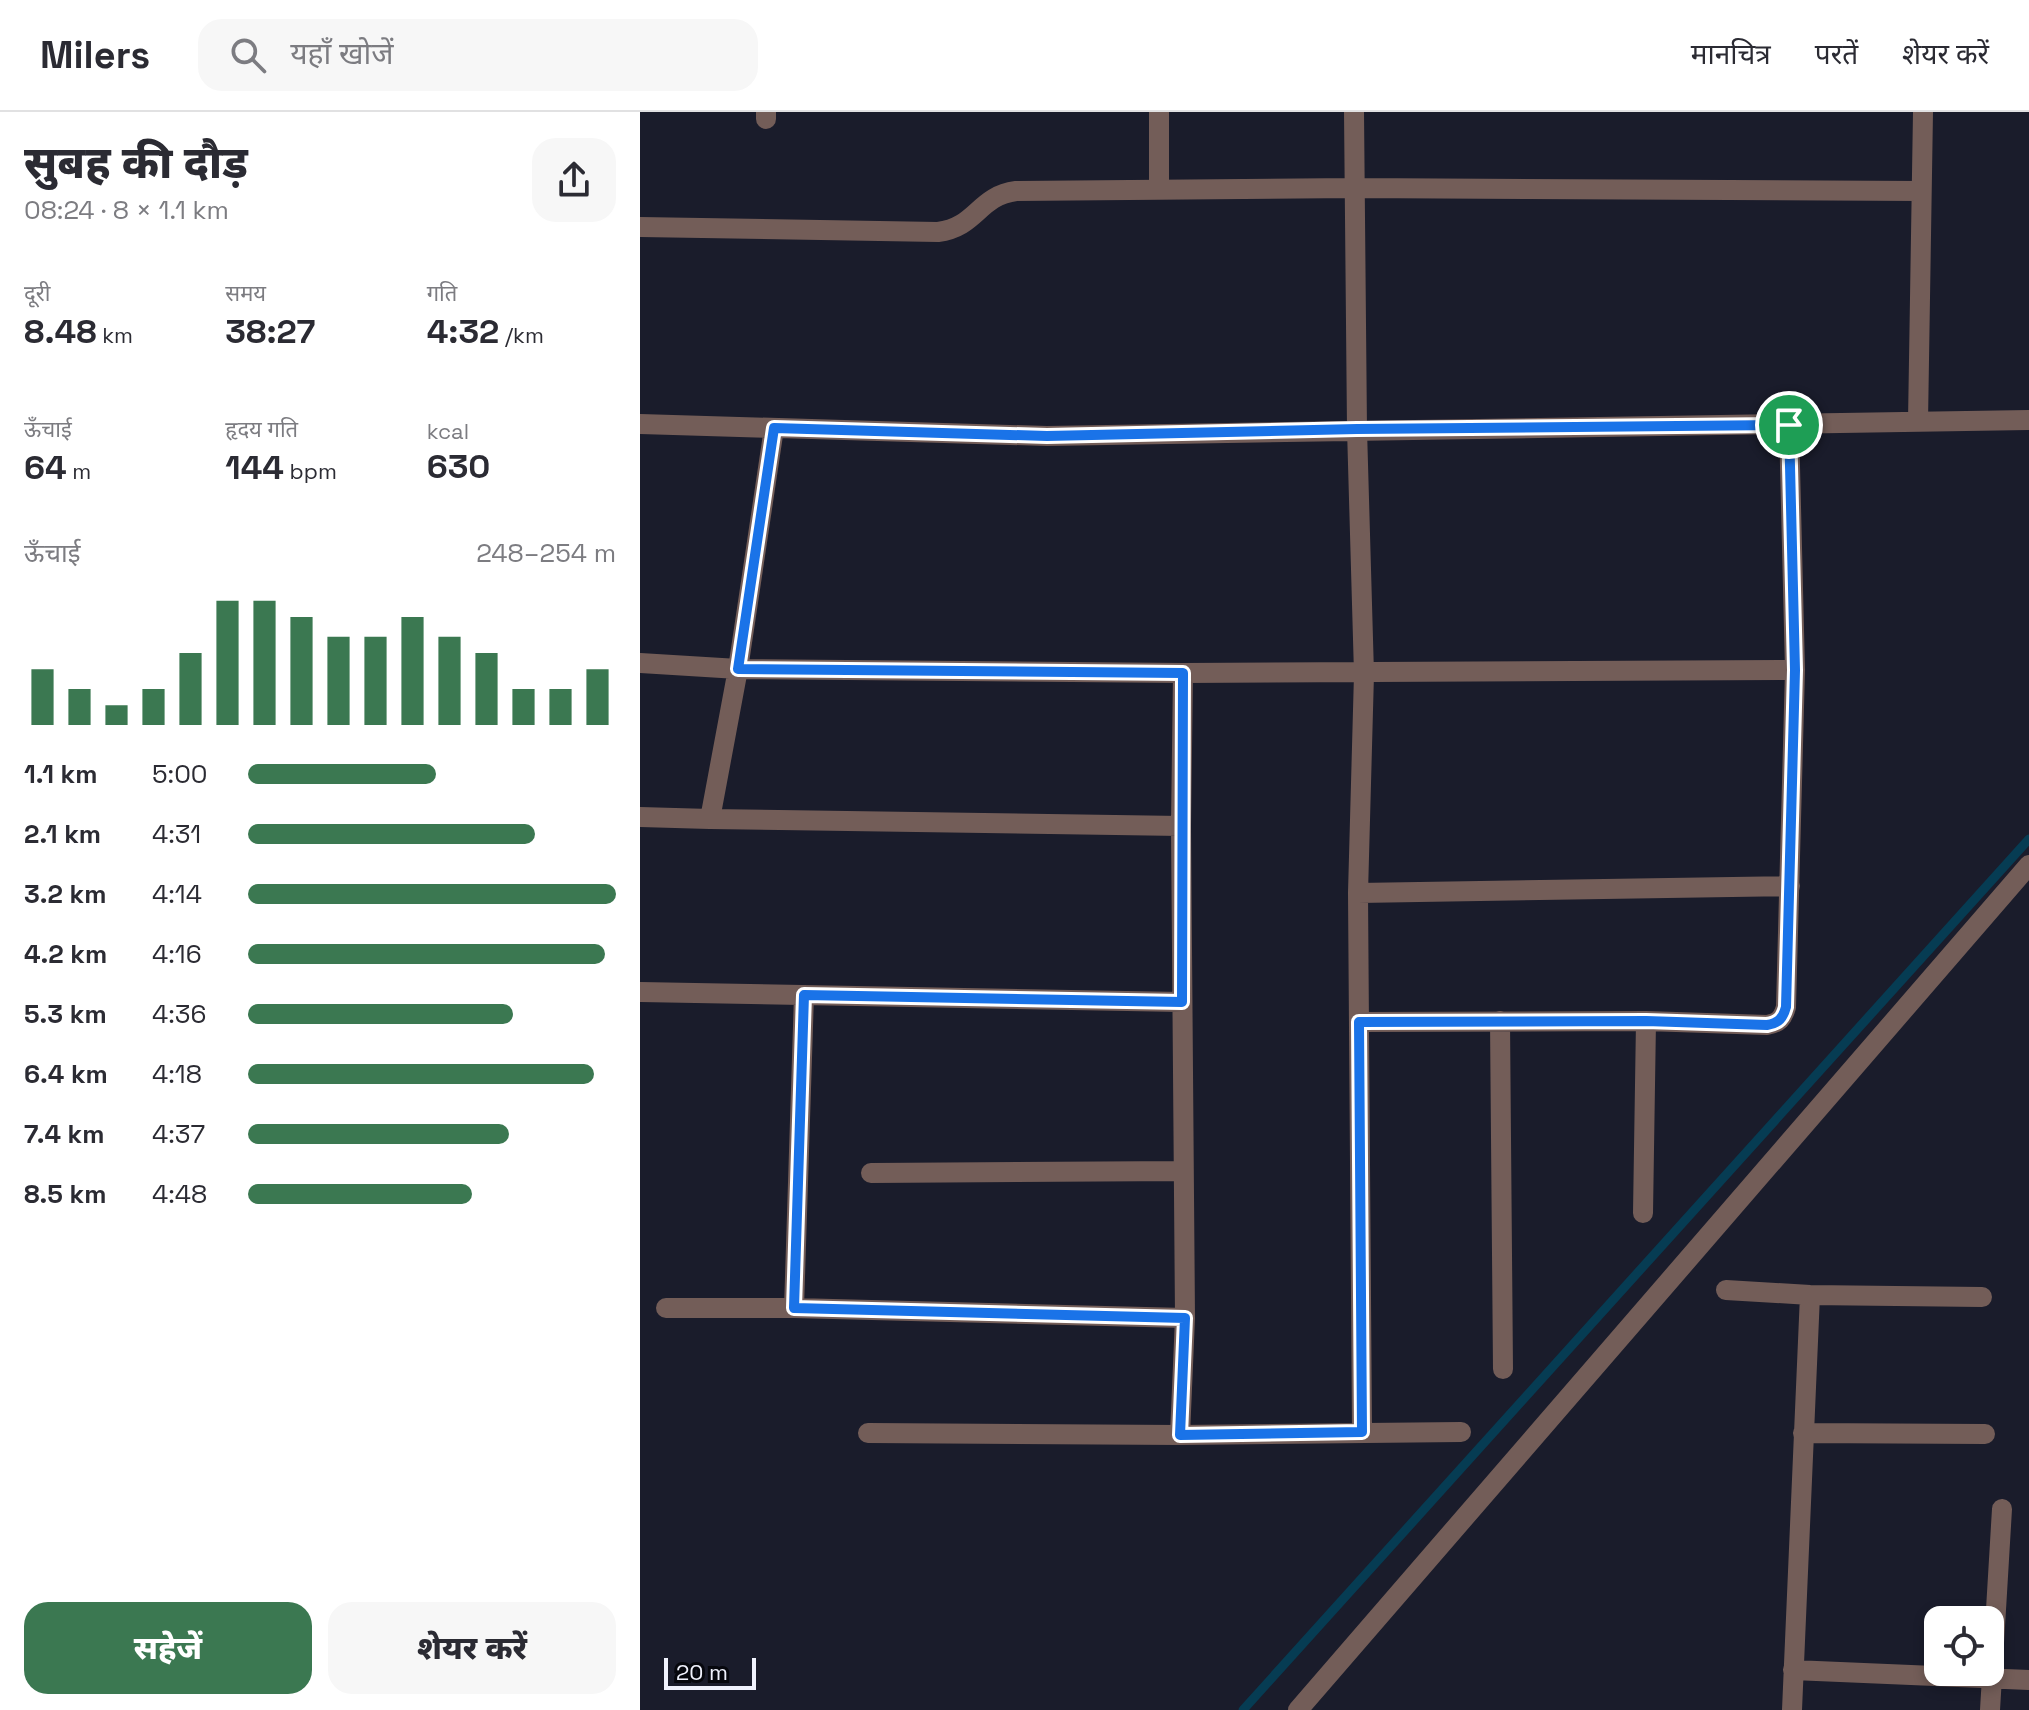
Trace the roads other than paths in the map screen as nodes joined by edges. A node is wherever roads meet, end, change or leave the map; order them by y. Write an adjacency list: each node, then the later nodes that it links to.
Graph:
1 (1159, 112): 5 (street)
2 (1354, 112): 4 (street)
3 (1923, 112): 6 (street)
4 (1354, 188): 5 (street); 6 (street); 13 (street)
5 (1159, 189): 7 (street)
6 (1921, 191): 9 (street)
7 (640, 227)
8 (2029, 420): 9 (street)
9 (1918, 422): 11 (street)
10 (640, 424): 12 (street)
11 (1789, 425): 13 (street); 16 (street)
12 (774, 428): 13 (street); 15 (street)
13 (1357, 429): 18 (street)
14 (640, 663): 15 (street)
15 (738, 669): 17 (street); 20 (street)
16 (1795, 670): 18 (street); 23 (street)
17 (1183, 673): 18 (street); 21 (street)
18 (1364, 674): 24 (street)
19 (640, 817): 20 (street)
20 (710, 819): 21 (street)
21 (1181, 826): 27 (street)
22 (2029, 865): 54 (street)
23 (1790, 886): 24 (street); 29 (street)
24 (1358, 893): 30 (street)
25 (640, 992): 26 (street)
26 (804, 995): 27 (street); 38 (street)
27 (1182, 1002): 31 (street)
28 (1500, 1021): 29 (street); 30 (street); 40 (street)
29 (1646, 1021): 33 (street)
30 (1359, 1022): 41 (street)
31 (1183, 1171): 32 (street); 39 (street)
32 (871, 1173)
33 (1643, 1213)
34 (1726, 1290): 35 (street)
35 (1810, 1295): 36 (street); 44 (street)
36 (1982, 1297)
37 (666, 1308): 38 (street)
38 (794, 1308): 39 (street)
39 (1185, 1318): 46 (street)
40 (1503, 1369)
41 (1362, 1432): 42 (street); 46 (street)
42 (1461, 1432)
43 (868, 1433): 46 (street)
44 (1803, 1433): 45 (street); 49 (street)
45 (1985, 1434)
46 (1180, 1435)
47 (2002, 1509): 48 (street)
48 (1996, 1606)
49 (1793, 1670): 50 (street); 55 (street)
50 (1924, 1676)
51 (2004, 1679): 52 (street)
52 (2029, 1680)
53 (1991, 1686): 56 (street)
54 (1298, 1710)
55 (1792, 1710)
56 (1990, 1710)

